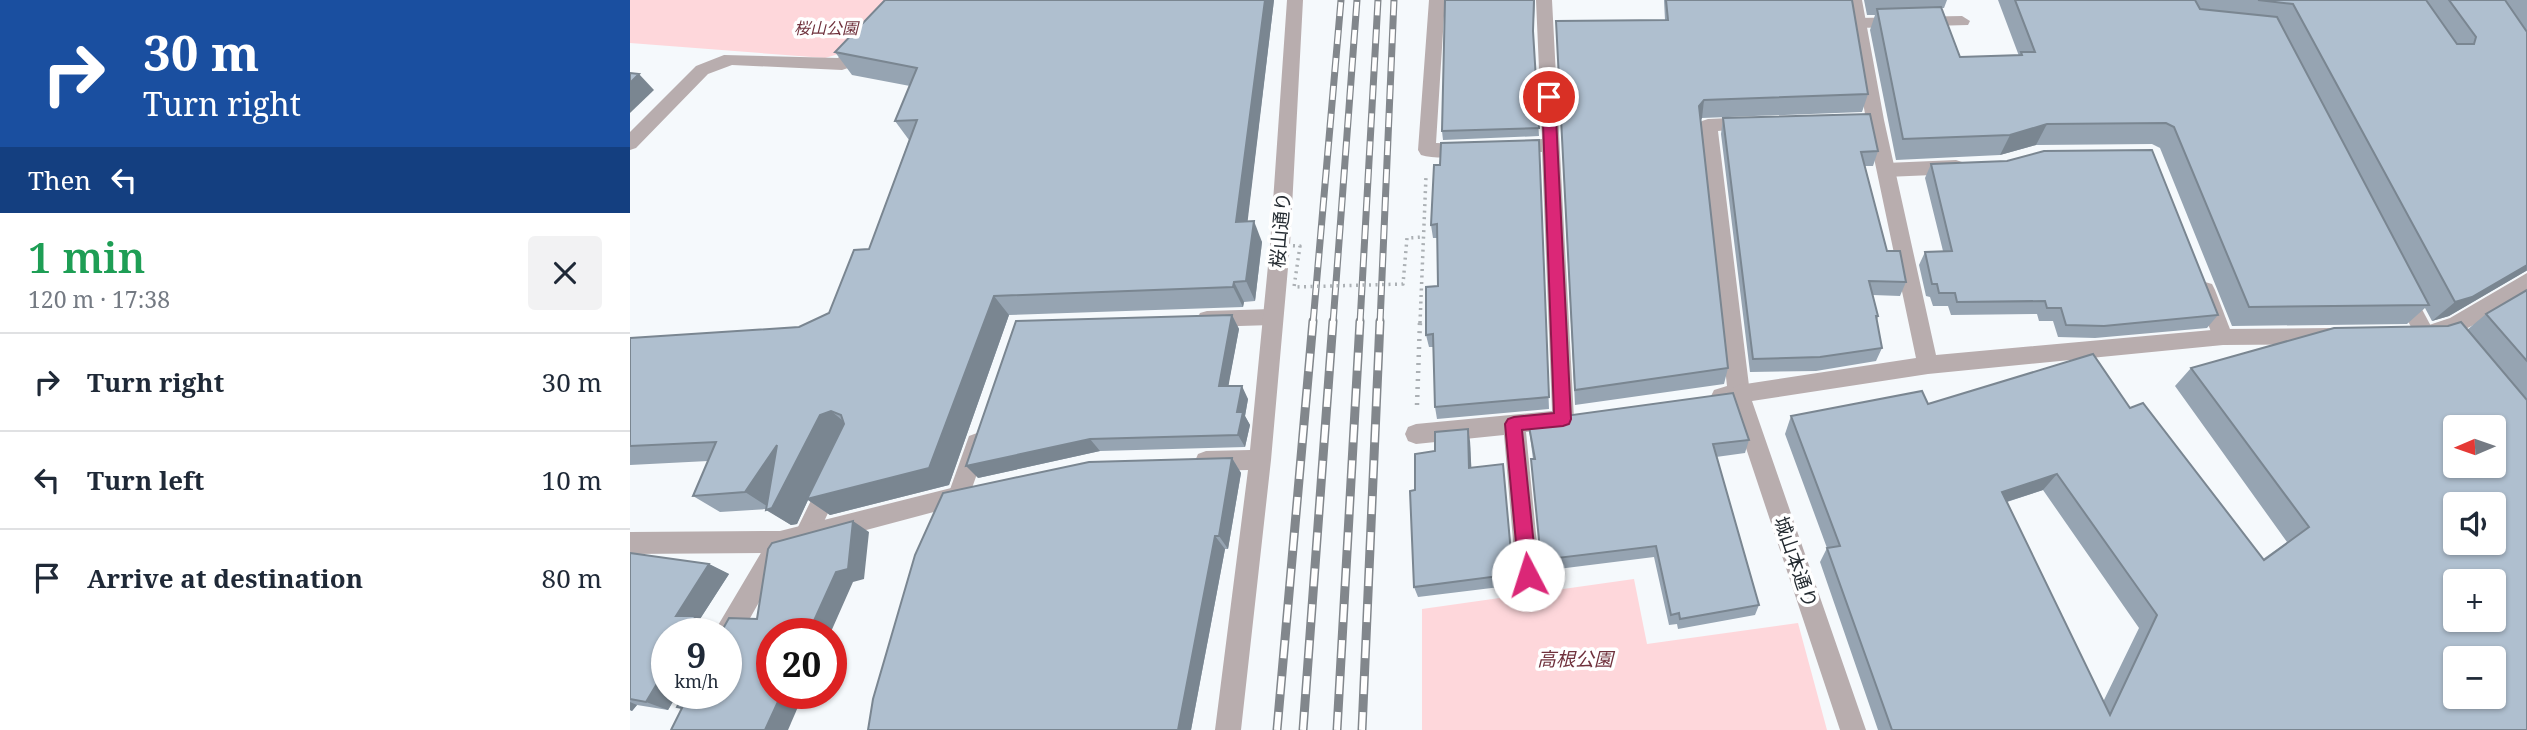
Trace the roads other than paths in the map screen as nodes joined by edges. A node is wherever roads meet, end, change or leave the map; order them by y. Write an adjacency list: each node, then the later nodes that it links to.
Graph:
1 (1295, 0): 16 (street, 桜山通り)
2 (1437, 0): 10 (street)
3 (1544, 0): 10 (street)
4 (1854, 0): 6 (street)
5 (1962, 21): 6 (street)
6 (1858, 23): 12 (street)
7 (878, 27): 9 (street)
8 (1764, 123): 24 (street, 城山本通り)
9 (632, 139)
10 (1551, 145): 27 (street)
11 (1975, 166): 12 (street)
12 (1886, 170): 23 (street)
13 (2394, 274): 18 (street)
14 (2199, 276): 21 (street)
15 (2527, 281): 18 (street)
16 (1272, 317): 17 (street); 31 (street, 桜山通り)
17 (1191, 319)
18 (2434, 331): 20 (street); 22 (street)
19 (2344, 335): 21 (street)
20 (2398, 335)
21 (2223, 337): 23 (street)
22 (2459, 349)
23 (1928, 365): 24 (street)
24 (1739, 394): 25 (street); 42 (street, 城山本通り)
25 (1698, 400)
26 (1590, 415): 27 (street)
27 (1563, 419): 28 (street)
28 (1514, 424): 30 (street); 39 (street)
29 (981, 430): 35 (street)
30 (1416, 434)
31 (1259, 460): 32 (street); 41 (street, 桜山通り)
32 (1180, 462)
33 (840, 465): 36 (street)
34 (985, 490): 35 (street)
35 (959, 495): 36 (street)
36 (806, 535): 37 (street)
37 (780, 542): 38 (street); 40 (street)
38 (630, 543)
39 (1528, 575)
40 (736, 618)
41 (1228, 730)
42 (1853, 730)

